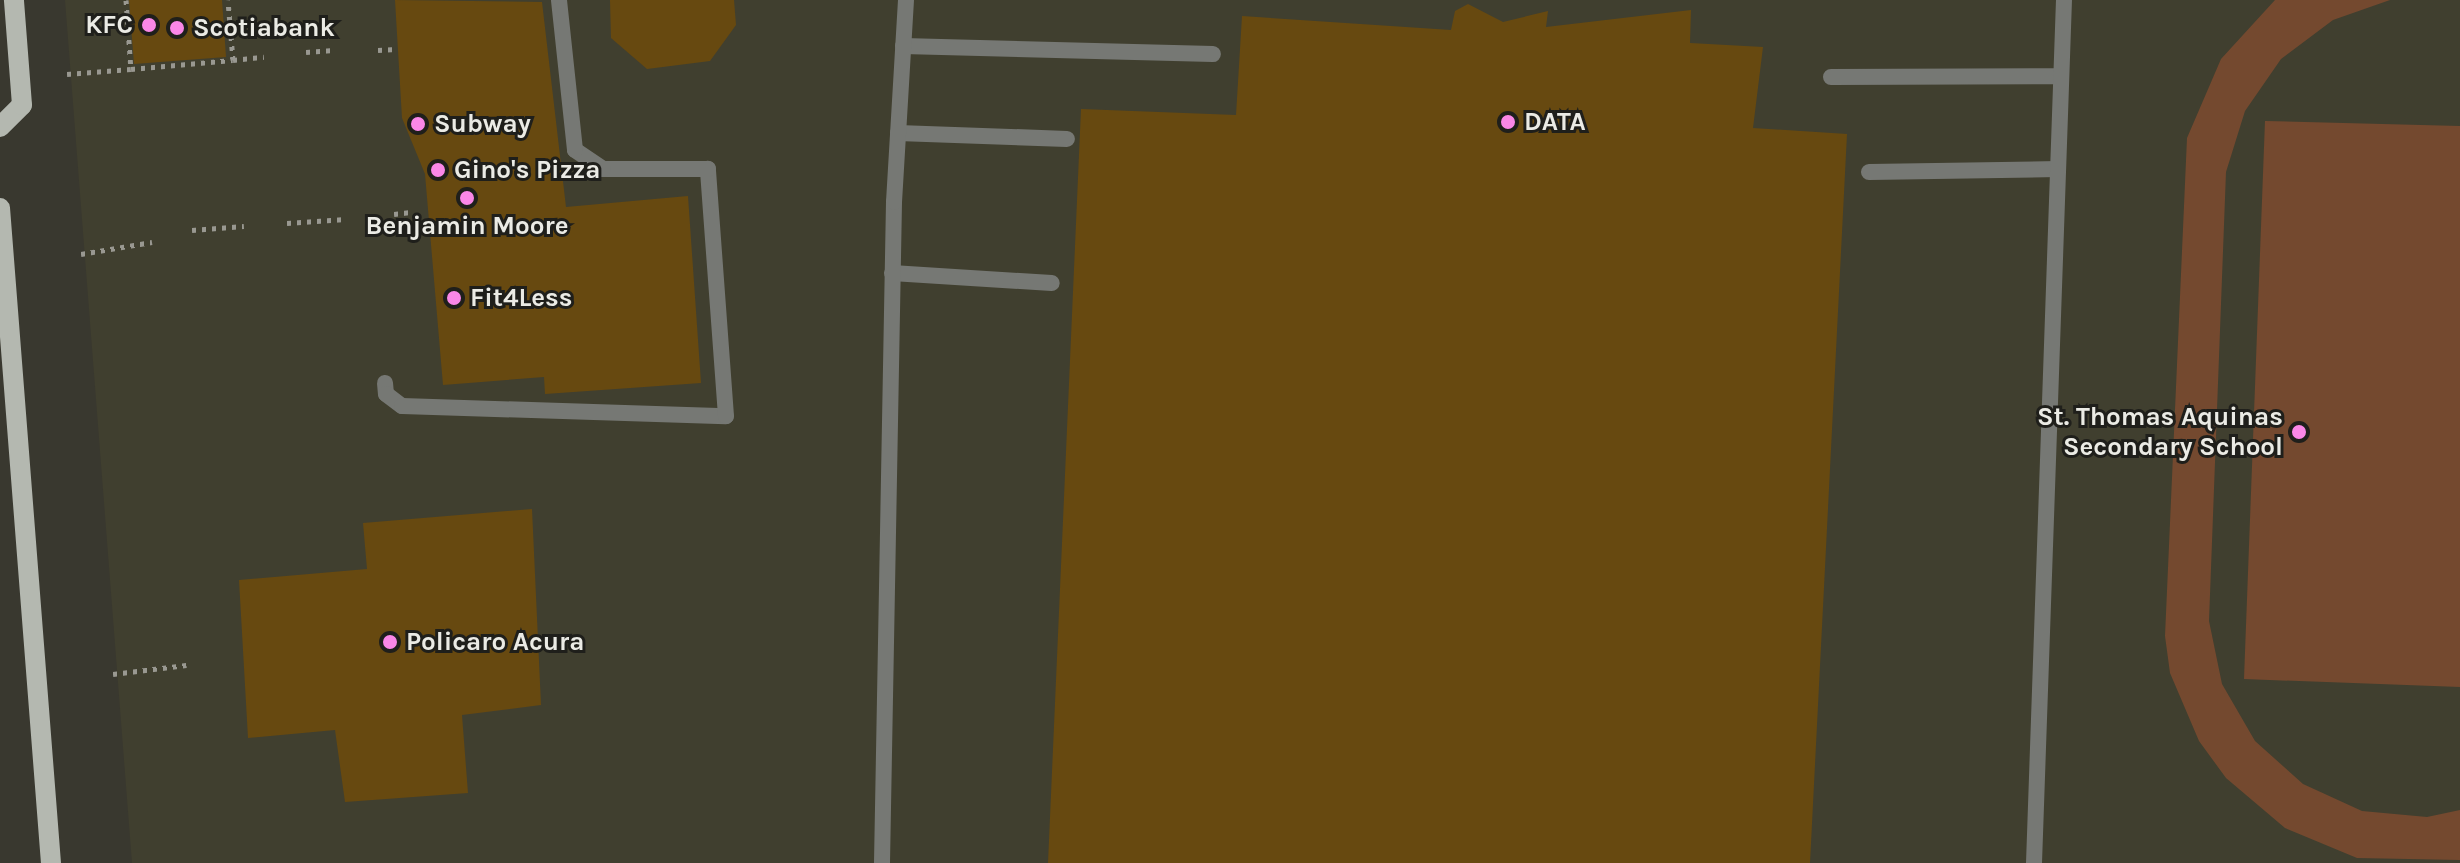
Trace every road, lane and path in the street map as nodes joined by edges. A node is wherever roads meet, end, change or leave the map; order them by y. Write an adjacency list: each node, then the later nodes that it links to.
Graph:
1 (14, 0): 19 (main road)
2 (126, 0): 15 (path)
3 (228, 0): 14 (path)
4 (559, 0): 35 (lane)
5 (906, 0): 7 (lane)
6 (2064, 0): 17 (lane)
7 (903, 46): 12 (lane); 20 (lane)
8 (396, 49): 10 (path)
9 (334, 50): 11 (path)
10 (378, 50)
11 (306, 52)
12 (1213, 54)
13 (264, 57): 14 (path)
14 (233, 60): 15 (path)
15 (131, 69): 16 (path)
16 (67, 74)
17 (2061, 76): 18 (lane); 22 (lane)
18 (1831, 77)
19 (0, 127)
20 (898, 133): 21 (lane); 33 (lane)
21 (1067, 139)
22 (2058, 169): 23 (lane); 40 (lane)
23 (1869, 172)
24 (0, 208): 38 (main road)
25 (411, 212): 26 (path)
26 (394, 214)
27 (346, 219): 28 (path)
28 (287, 223)
29 (244, 226): 30 (path)
30 (192, 230)
31 (152, 242): 32 (path)
32 (81, 254)
33 (892, 273): 34 (lane); 39 (lane)
34 (1052, 283)
35 (385, 383)
36 (186, 665): 37 (path)
37 (113, 674)
38 (51, 863)
39 (882, 863)
40 (2034, 863)

